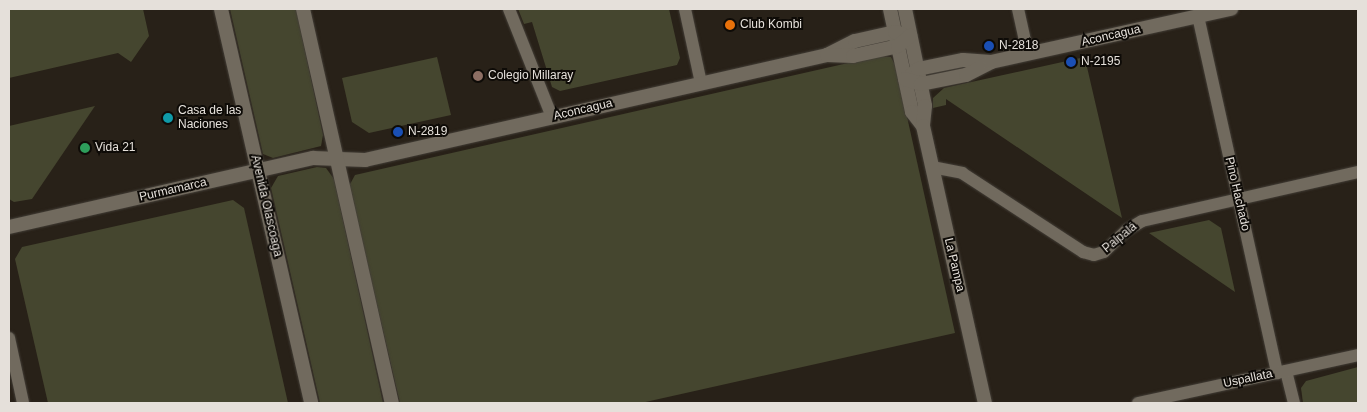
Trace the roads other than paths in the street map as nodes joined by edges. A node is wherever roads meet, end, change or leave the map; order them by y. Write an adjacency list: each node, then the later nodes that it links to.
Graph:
1 (221, 9): 22 (street, Avenida Olascoaga)
2 (304, 9): 20 (street)
3 (509, 9): 18 (street)
4 (685, 9): 16 (street)
5 (890, 9): 11 (street, La Pampa)
6 (905, 9): 10 (street, La Pampa)
7 (1018, 9): 12 (street)
8 (1231, 9): 9 (street, Aconcagua)
9 (1198, 16): 12 (street, Aconcagua); 24 (street, Pino Hachado)
10 (910, 36): 11 (street, Aconcagua); 14 (street, La Pampa)
11 (896, 39): 15 (street, La Pampa); 16 (street, Aconcagua)
12 (1028, 54): 13 (street, Aconcagua)
13 (991, 62): 14 (street, Aconcagua); 17 (street, Aconcagua)
14 (918, 69): 15 (street, Aconcagua); 17 (street, La Pampa)
15 (905, 79): 17 (street, Aconcagua); 19 (street, La Pampa)
16 (701, 83): 18 (street, Aconcagua)
17 (921, 84): 19 (street, La Pampa)
18 (552, 117): 20 (street, Aconcagua)
19 (923, 126): 21 (street, La Pampa)
20 (337, 160): 22 (street, Purmamarca); 31 (street)
21 (932, 166): 24 (street, Palpalá); 32 (street, La Pampa)
22 (258, 171): 25 (street, Purmamarca); 30 (street, Avenida Olascoaga)
23 (1358, 172): 24 (street, Palpalá)
24 (1238, 199): 28 (street, Pino Hachado)
25 (9, 227)
26 (9, 338): 29 (street)
27 (1358, 355): 28 (street, Uspallata)
28 (1282, 372): 33 (street, Uspallata); 34 (street, Pino Hachado)
29 (24, 403)
30 (311, 403)
31 (392, 403)
32 (985, 403)
33 (1138, 403)
34 (1294, 403)

